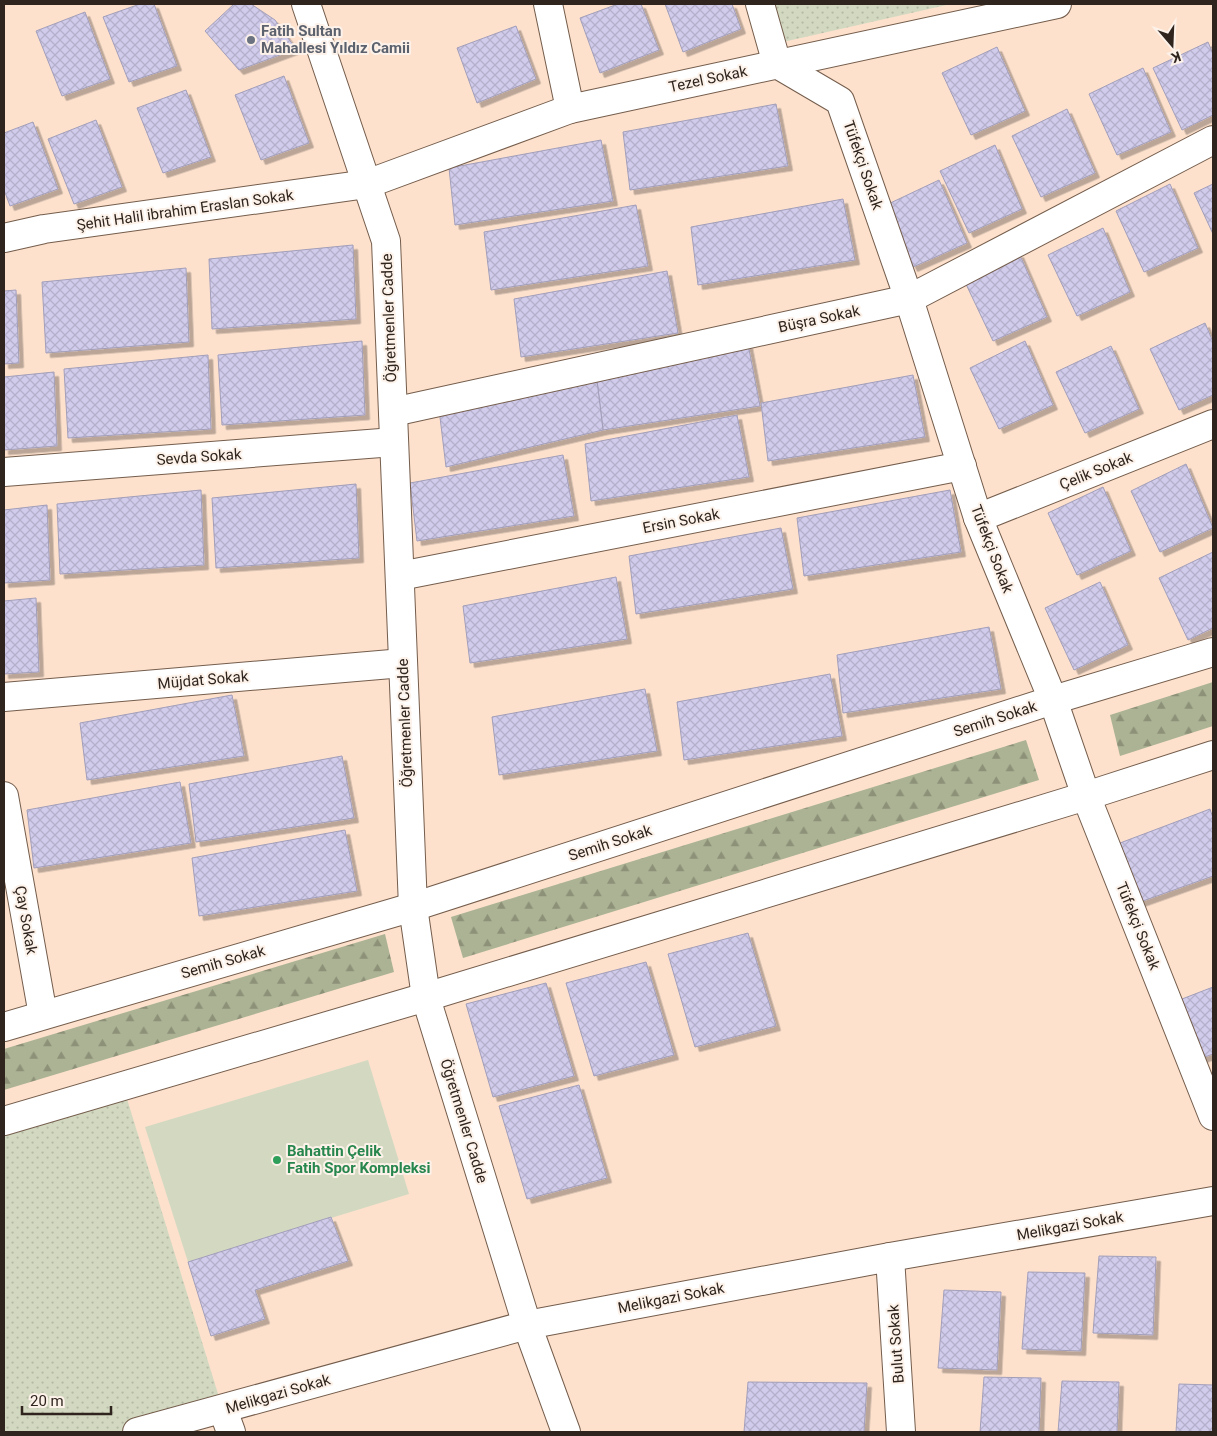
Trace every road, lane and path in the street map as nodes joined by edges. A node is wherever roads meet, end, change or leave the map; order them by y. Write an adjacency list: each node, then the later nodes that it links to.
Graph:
1 (306, 4): 8 (street, Öğretmenler Cadde)
2 (548, 4): 6 (street)
3 (760, 4): 5 (street)
4 (1040, 5): 5 (street, Tezel Sokak)
5 (777, 64): 6 (street, Tezel Sokak); 10 (street, Tüfekçi Sokak)
6 (570, 109): 8 (street, Tezel Sokak)
7 (1213, 140): 10 (street, Büşra Sokak)
8 (367, 184): 9 (street, Şehit Halil ibrahim Eraslan Sokak); 11 (street, Öğretmenler Cadde)
9 (4, 238)
10 (909, 299): 11 (street, Büşra Sokak); 14 (street, Tüfekçi Sokak)
11 (393, 412): 13 (street, Öğretmenler Cadde)
12 (1213, 424): 16 (street, Çelik Sokak)
13 (394, 442): 15 (street, Sevda Sokak); 17 (street, Öğretmenler Cadde)
14 (962, 466): 16 (street, Tüfekçi Sokak); 17 (street, Ersin Sokak)
15 (4, 472)
16 (978, 518): 21 (street, Tüfekçi Sokak)
17 (400, 576): 19 (street, Öğretmenler Cadde)
18 (1213, 652): 21 (street, Semih Sokak)
19 (403, 662): 20 (street, Müjdat Sokak); 25 (street, Öğretmenler Cadde)
20 (4, 697)
21 (1053, 700): 24 (street, Tüfekçi Sokak); 25 (street, Semih Sokak)
22 (1213, 755): 24 (street)
23 (4, 796): 27 (street, Çay Sokak)
24 (1086, 796): 26 (street); 29 (street, Tüfekçi Sokak)
25 (413, 907): 26 (street, Öğretmenler Cadde); 27 (street, Semih Sokak)
26 (426, 997): 30 (street); 33 (street, Öğretmenler Cadde)
27 (43, 1015): 28 (street, Semih Sokak)
28 (4, 1027)
29 (1213, 1116)
30 (4, 1121)
31 (1213, 1201): 32 (street, Melikgazi Sokak)
32 (890, 1257): 33 (street, Melikgazi Sokak); 37 (street, Bulut Sokak)
33 (527, 1325): 34 (street, Melikgazi Sokak); 36 (street, Öğretmenler Cadde)
34 (227, 1421): 35 (street, Melikgazi Sokak)
35 (137, 1432)
36 (566, 1432)
37 (901, 1432)

